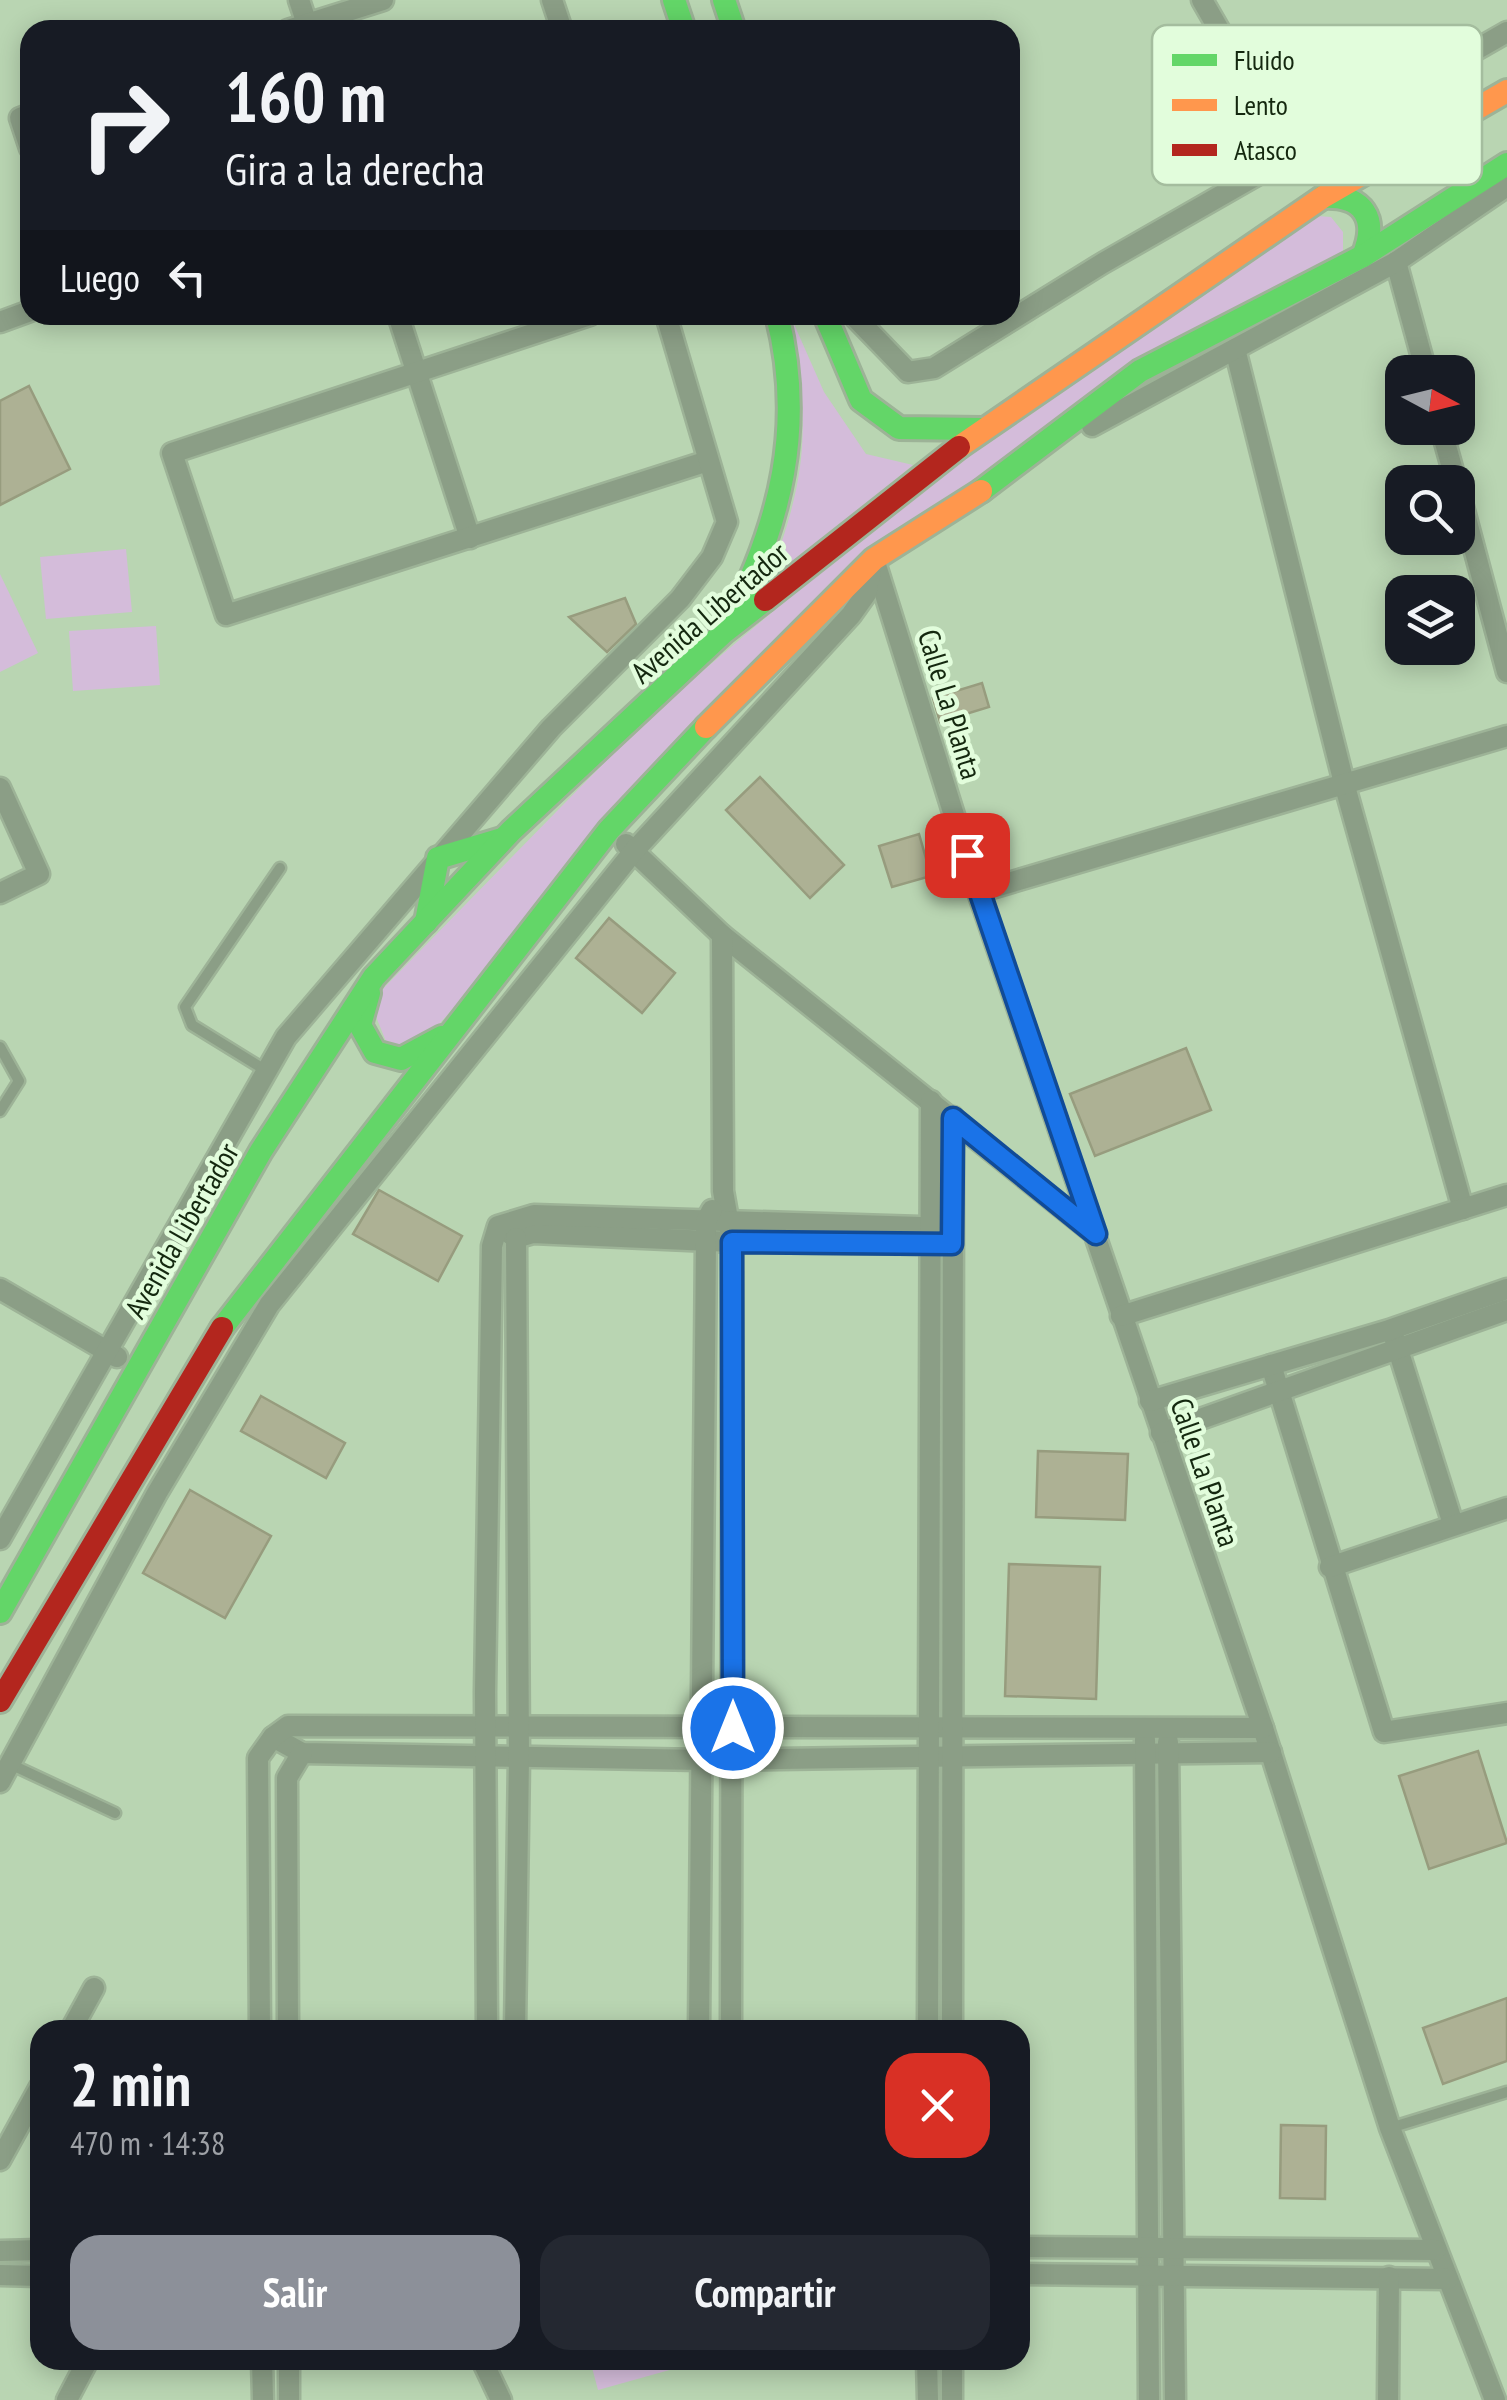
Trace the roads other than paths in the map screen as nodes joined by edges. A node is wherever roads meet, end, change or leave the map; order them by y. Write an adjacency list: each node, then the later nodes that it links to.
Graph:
1 (383, 0): 3 (street)
2 (1202, 0): 4 (street)
3 (325, 20)
4 (1216, 25)
5 (1507, 32): 6 (street)
6 (1482, 47)
7 (1507, 90): 8 (main road, Avenida Libertador)
8 (1482, 104)
9 (1507, 164): 10 (main road)
10 (1482, 180)
11 (1243, 185): 18 (street)
12 (1342, 185): 15 (main road, Avenida Libertador)
13 (1474, 185): 16 (main road)
14 (1507, 186): 17 (street)
15 (1323, 196): 16 (main road); 29 (main road, Avenida Libertador)
16 (1363, 256): 31 (main road)
17 (1396, 262): 26 (street); 27 (street)
18 (1020, 315)
19 (401, 325): 28 (street)
20 (560, 325): 28 (street)
21 (669, 325): 30 (street, Avenida Libertador)
22 (780, 325): 35 (main road)
23 (829, 325): 29 (main road)
24 (863, 325): 25 (street)
25 (1003, 325)
26 (1235, 348): 31 (street); 38 (street)
27 (1421, 355)
28 (417, 372): 32 (street); 32 (street)
29 (982, 429): 35 (main road, Avenida Libertador)
30 (708, 462): 32 (street); 43 (street, Avenida Libertador)
31 (971, 499): 34 (main road)
32 (470, 538)
33 (1475, 553): 36 (street)
34 (874, 559): 40 (main road); 42 (street); 45 (street, Calle La Planta)
35 (724, 632): 41 (main road, Avenida Libertador)
36 (1507, 672)
37 (1507, 736): 38 (street)
38 (1344, 783): 45 (street); 60 (street)
39 (0, 788): 46 (street)
40 (609, 830): 42 (street); 47 (main road)
41 (503, 839): 43 (main road); 48 (main road, Avenida Libertador)
42 (634, 851): 49 (street); 50 (street)
43 (438, 858): 48 (main road); 54 (street, Avenida Libertador)
44 (280, 868): 54 (lane)
45 (978, 892): 64 (street, Calle La Planta)
46 (0, 893)
47 (556, 901): 50 (main road); 52 (main road)
48 (426, 922): 51 (main road, Avenida Libertador)
49 (722, 936): 55 (street); 58 (street)
50 (546, 956): 108 (street)
51 (374, 977): 52 (main road); 75 (main road, Avenida Libertador)
52 (452, 1031): 86 (main road)
53 (0, 1047): 56 (lane)
54 (266, 1070): 73 (street, Avenida Libertador)
55 (931, 1102): 57 (street); 65 (street)
56 (0, 1111)
57 (953, 1118): 64 (street); 66 (street)
58 (723, 1191): 61 (street); 62 (street)
59 (1507, 1195): 60 (street)
60 (1462, 1209): 70 (street)
61 (732, 1220): 62 (street); 65 (street); 67 (street)
62 (706, 1231): 63 (street); 67 (street); 96 (street)
63 (508, 1232): 80 (street); 81 (street)
64 (1096, 1234): 70 (street, Calle La Planta)
65 (928, 1235): 66 (street); 67 (street); 93 (street)
66 (952, 1236): 95 (street)
67 (732, 1242): 92 (street)
68 (0, 1288): 73 (street)
69 (1506, 1298): 71 (street); 72 (street)
70 (1121, 1316): 77 (street, Calle La Planta)
71 (1389, 1330): 72 (street); 74 (street)
72 (1401, 1351): 76 (street); 82 (street)
73 (109, 1352): 75 (street, Avenida Libertador); 83 (street, Avenida Libertador)
74 (1271, 1365): 76 (street); 77 (street)
75 (136, 1368): 85 (main road, Avenida Libertador)
76 (1277, 1389): 78 (street); 84 (street)
77 (1150, 1401): 78 (street, Calle La Planta)
78 (1161, 1433): 94 (street, Calle La Planta)
79 (1507, 1508): 82 (street)
80 (516, 1520): 81 (street); 91 (street)
81 (486, 1522): 89 (street)
82 (1452, 1524): 84 (street)
83 (0, 1538)
84 (1330, 1567): 87 (street)
85 (0, 1612)
86 (0, 1702)
87 (1507, 1712)
88 (1166, 1726): 90 (street); 94 (street); 99 (street)
89 (485, 1727): 91 (street); 97 (street); 102 (street)
90 (1144, 1727): 95 (street); 98 (street)
91 (519, 1728): 96 (street); 104 (street)
92 (733, 1728): 93 (street); 96 (street); 107 (street)
93 (929, 1728): 95 (street); 105 (street)
94 (1263, 1728): 100 (street, Calle La Planta)
95 (951, 1729): 103 (street)
96 (701, 1730): 106 (street)
97 (273, 1737): 101 (street); 112 (street)
98 (1145, 1751): 99 (street); 103 (street); 125 (street)
99 (1169, 1751): 100 (street); 124 (street)
100 (1270, 1752): 122 (street, Calle La Planta)
101 (302, 1753): 102 (street); 113 (street)
102 (485, 1756): 104 (street); 114 (street)
103 (951, 1756): 105 (street); 119 (street)
104 (519, 1758): 106 (street); 115 (street)
105 (928, 1758): 107 (street); 118 (street)
106 (702, 1760): 107 (street); 116 (street)
107 (731, 1760): 117 (street)
108 (5, 1773): 109 (lane)
109 (115, 1813)
110 (94, 1988): 111 (street)
111 (76, 2020)
112 (260, 2020)
113 (288, 2020)
114 (487, 2020)
115 (514, 2020)
116 (699, 2020)
117 (731, 2020)
118 (928, 2020)
119 (952, 2020)
120 (1507, 2092): 122 (lane)
121 (30, 2105): 123 (street)
122 (1390, 2128): 128 (street, Calle La Planta)
123 (0, 2160)
124 (1175, 2244): 125 (street); 128 (street); 131 (street)
125 (1150, 2246): 126 (street); 134 (street)
126 (1030, 2247)
127 (30, 2250): 129 (street)
128 (1436, 2250): 136 (street, Calle La Planta)
129 (0, 2251)
130 (1030, 2274): 134 (street)
131 (1174, 2274): 134 (street); 135 (street); 150 (street)
132 (0, 2276): 133 (street)
133 (30, 2276)
134 (1149, 2276): 149 (street)
135 (1389, 2277): 136 (street); 151 (street)
136 (1448, 2280): 152 (street, Calle La Planta)
137 (83, 2370): 143 (street)
138 (262, 2370): 144 (street)
139 (289, 2370): 145 (street)
140 (487, 2370): 146 (street)
141 (927, 2370): 147 (street)
142 (952, 2370): 148 (street)
143 (67, 2400)
144 (263, 2400)
145 (289, 2400)
146 (501, 2400)
147 (928, 2400)
148 (952, 2400)
149 (1148, 2400)
150 (1175, 2400)
151 (1388, 2400)
152 (1495, 2400)

